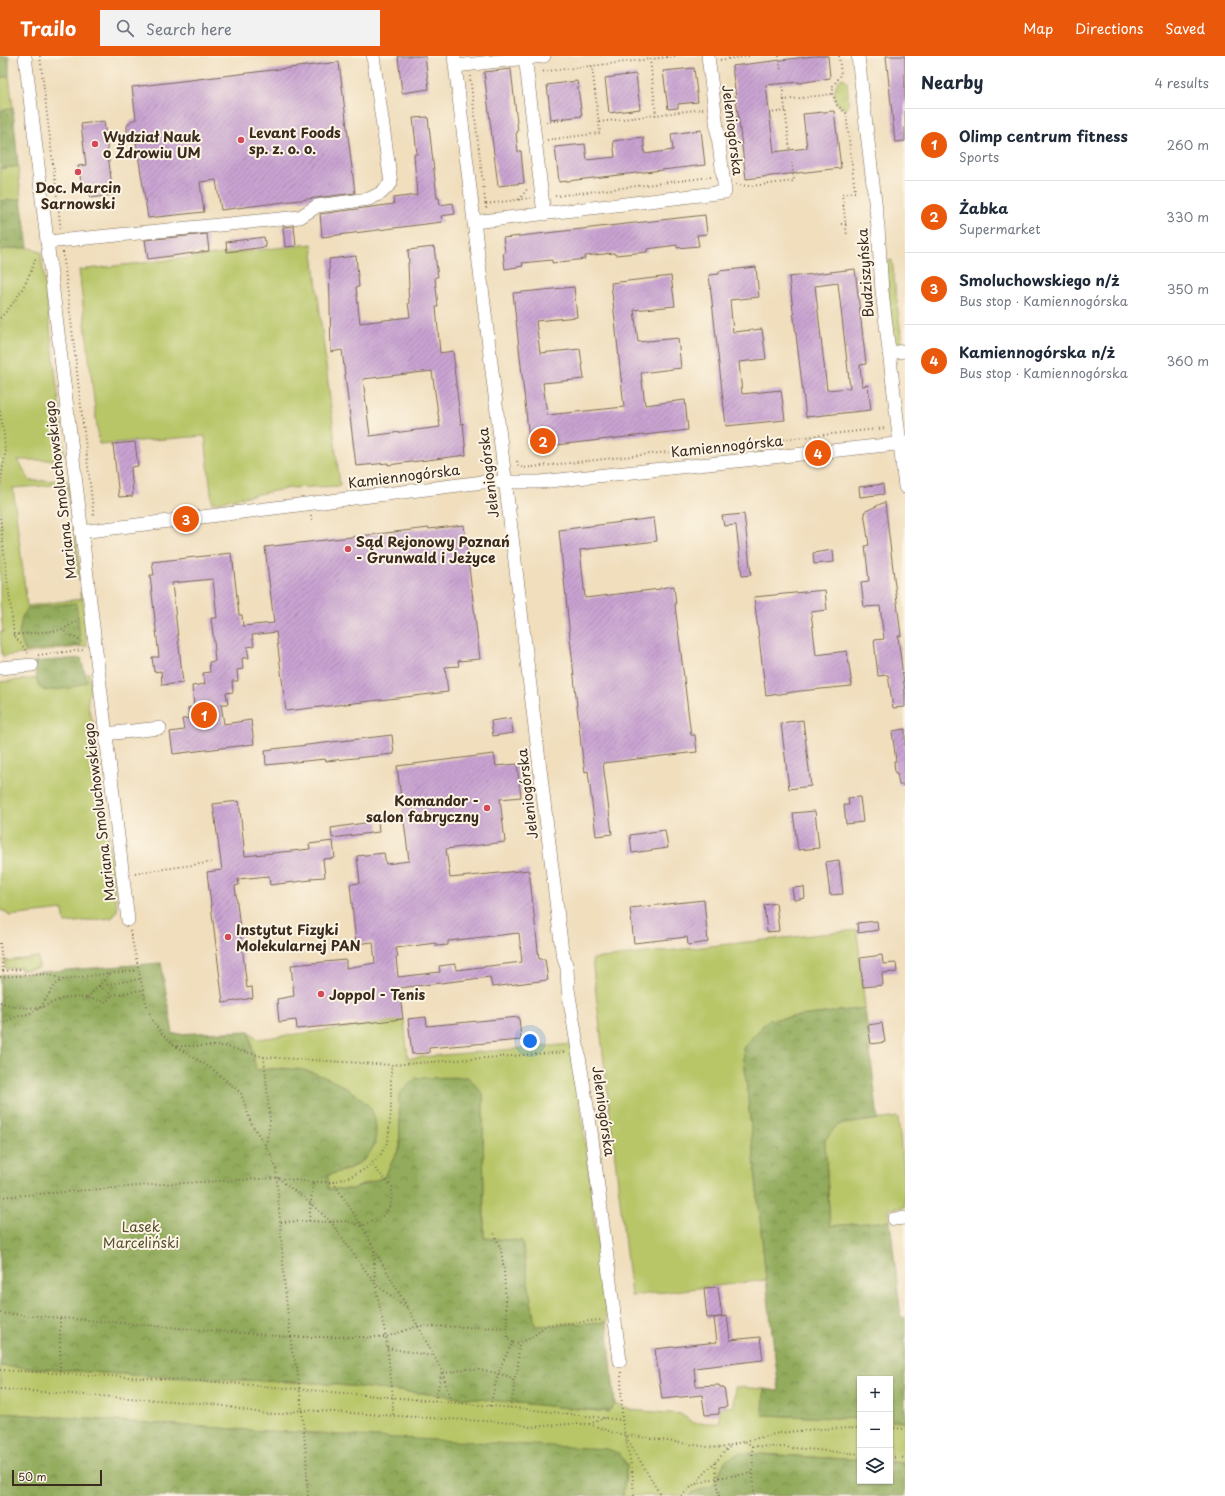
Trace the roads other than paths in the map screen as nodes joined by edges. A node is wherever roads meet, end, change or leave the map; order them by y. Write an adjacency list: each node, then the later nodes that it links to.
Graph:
1 (25, 56): 10 (street, Mariana Smoluchowskiego)
2 (373, 56): 10 (street)
3 (544, 56): 5 (street, Jeleniogórska)
4 (858, 56): 12 (street, Budziszyńska)
5 (525, 57): 7 (street, Jeleniogórska); 8 (street)
6 (712, 59): 8 (street, Jeleniogórska)
7 (455, 61): 9 (street, Jeleniogórska)
8 (544, 214): 9 (street, Jeleniogórska)
9 (474, 222): 14 (street, Jeleniogórska)
10 (47, 242): 16 (street, Mariana Smoluchowskiego)
11 (905, 351): 12 (street)
12 (889, 352): 13 (street, Budziszyńska)
13 (902, 443): 14 (street, Kamiennogórska); 15 (street, Budziszyńska)
14 (505, 482): 16 (street, Kamiennogórska); 22 (street, Jeleniogórska)
15 (905, 487)
16 (81, 532): 20 (street, Mariana Smoluchowskiego)
17 (31, 660): 18 (street)
18 (0, 668)
19 (160, 728): 20 (street)
20 (105, 734): 21 (street, Mariana Smoluchowskiego)
21 (128, 920)
22 (620, 1361)

